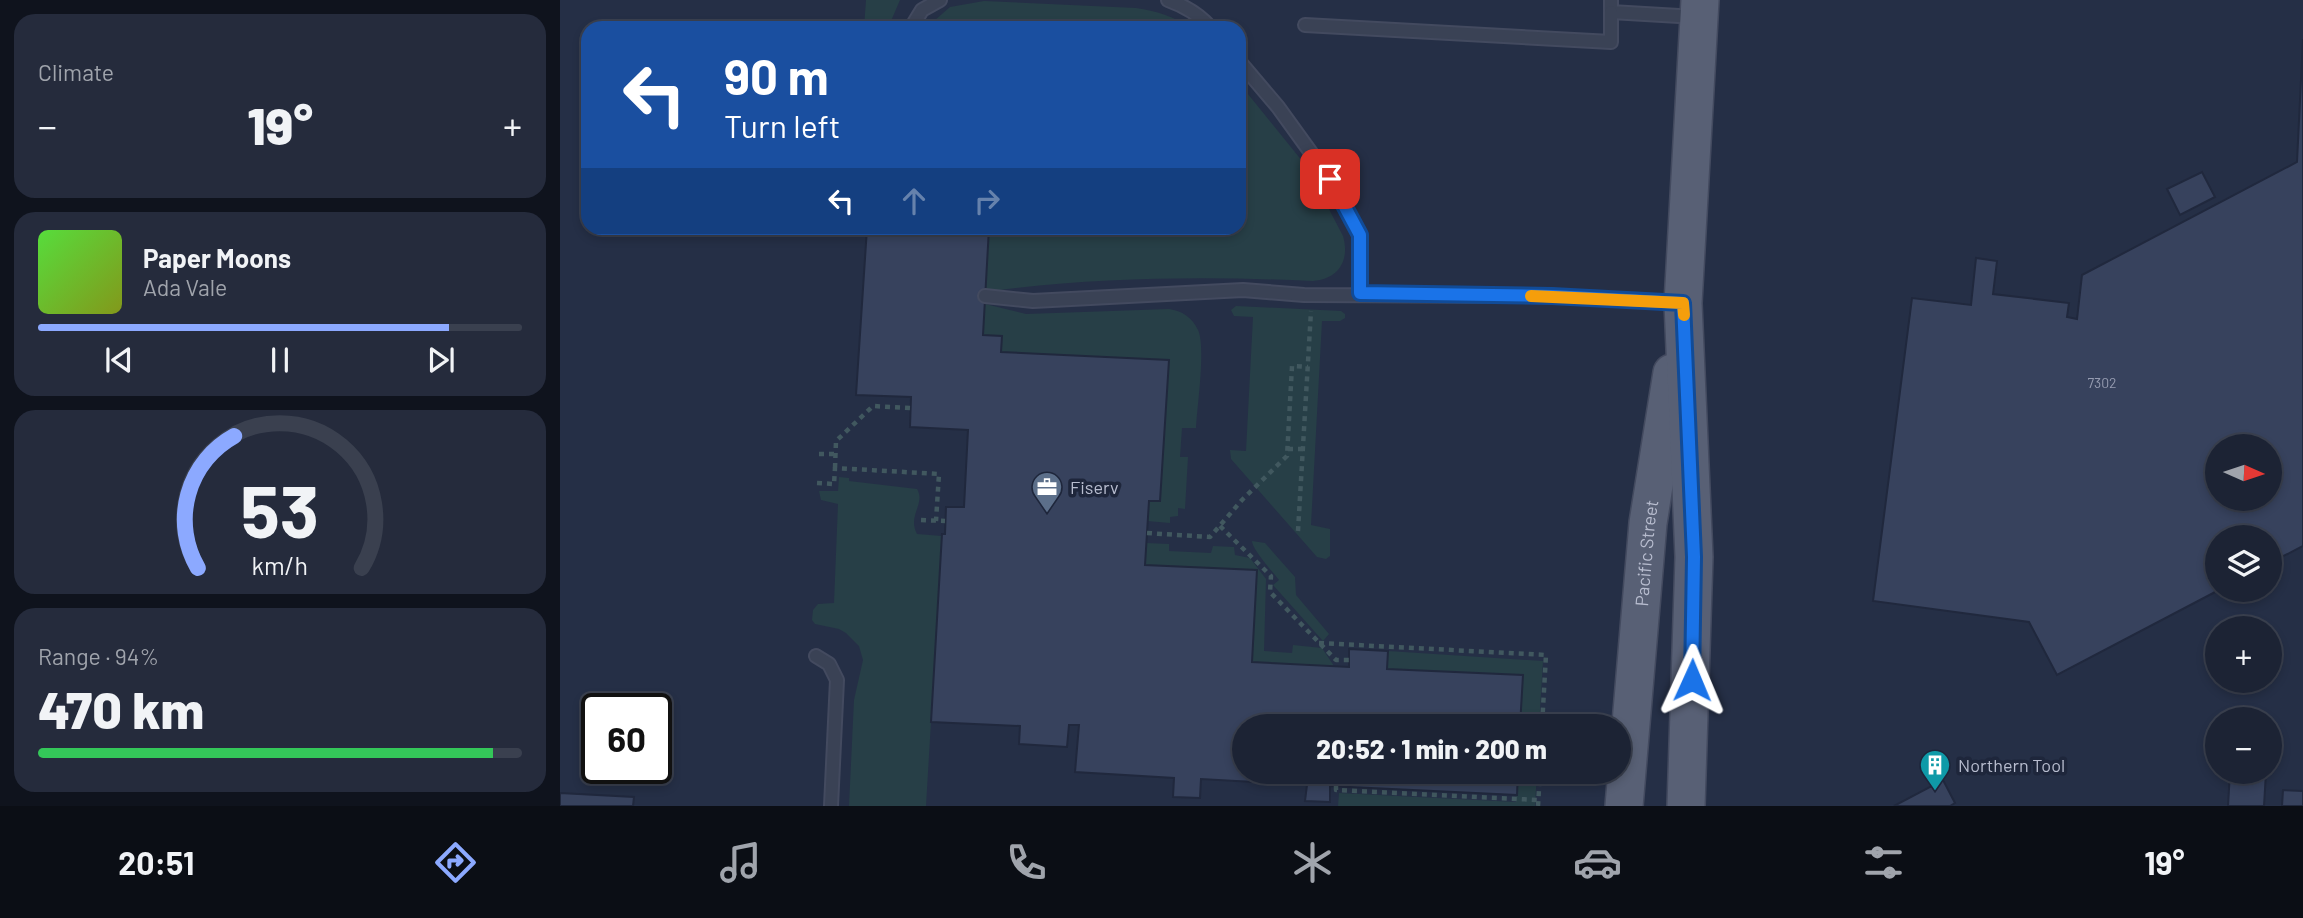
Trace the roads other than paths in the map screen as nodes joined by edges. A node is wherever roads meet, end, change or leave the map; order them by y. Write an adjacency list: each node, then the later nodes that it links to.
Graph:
1 (940, 0): 5 (lane)
2 (1168, 0): 6 (lane)
3 (1611, 6): 4 (lane); 7 (lane)
4 (1700, 8): 11 (main road, Pacific Street)
5 (915, 21)
6 (1205, 21)
7 (1305, 25)
8 (1246, 69): 9 (lane)
9 (1360, 293): 10 (lane); 11 (lane)
10 (985, 296)
11 (1683, 303): 14 (main road, Pacific Street); 15 (main road, Pacific Street)
12 (816, 656): 13 (lane)
13 (831, 806)
14 (1624, 806)
15 (1686, 806)

